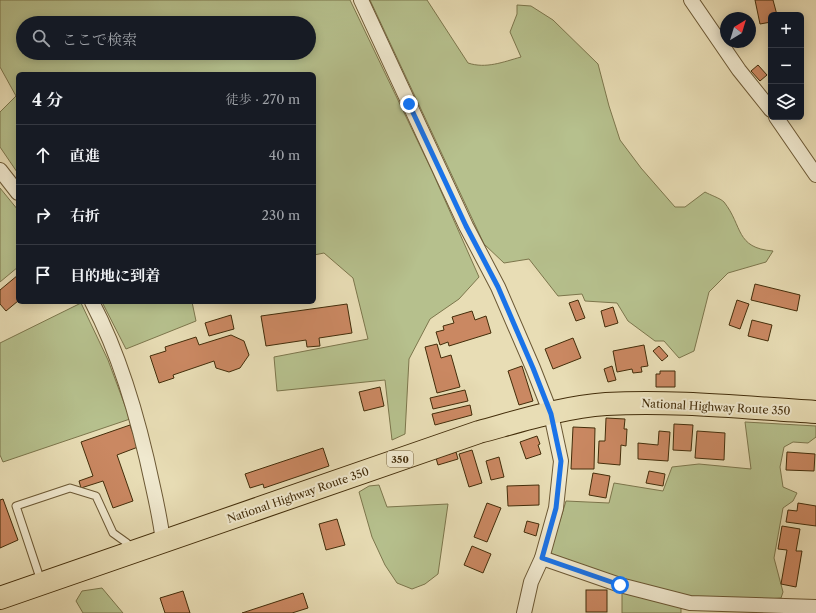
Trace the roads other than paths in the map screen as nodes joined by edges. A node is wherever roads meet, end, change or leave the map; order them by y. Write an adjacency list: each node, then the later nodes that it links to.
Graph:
1 (361, 0): 10 (street)
2 (691, 0): 3 (street)
3 (768, 106)
4 (778, 120): 6 (street)
5 (0, 170): 7 (street)
6 (816, 175)
7 (16, 190)
8 (93, 304): 11 (street)
9 (816, 412): 10 (highway, National Highway Route 350 / 350)
10 (551, 414): 11 (highway, National Highway Route 350 / 350); 13 (street)
11 (163, 542): 12 (highway, National Highway Route 350 / 350)
12 (131, 553): 14 (highway, National Highway Route 350 / 350); 14 (lane)
13 (542, 558): 16 (street); 17 (street)
14 (42, 584): 15 (highway, National Highway Route 350 / 350)
15 (0, 598)
16 (816, 607)
17 (524, 613)

